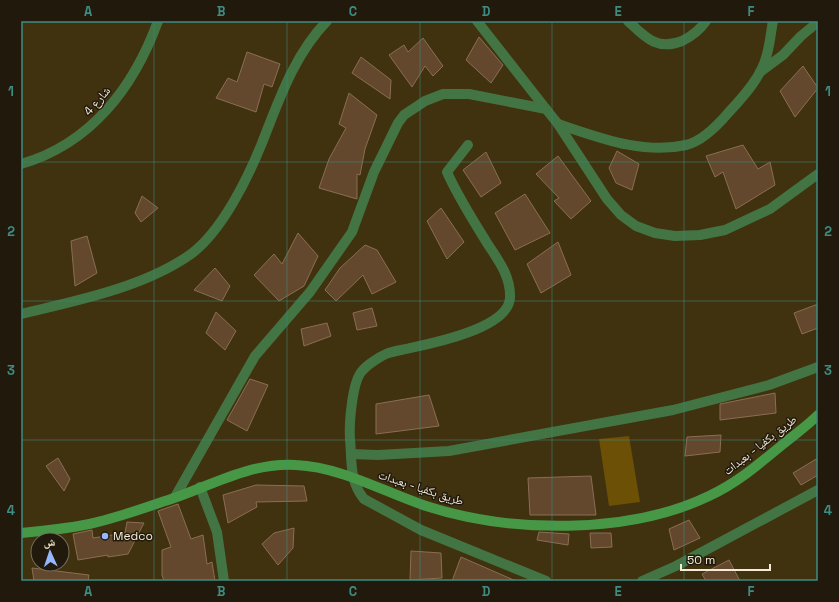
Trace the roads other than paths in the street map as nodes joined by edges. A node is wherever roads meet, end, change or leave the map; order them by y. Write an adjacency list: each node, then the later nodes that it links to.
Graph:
1 (158, 21): 12 (street, شارع 4)
2 (327, 21): 14 (street)
3 (477, 21): 9 (street)
4 (628, 21): 5 (street)
5 (706, 21)
6 (773, 21): 8 (street)
7 (818, 22): 8 (street)
8 (760, 72): 10 (street)
9 (546, 109): 10 (street); 21 (street)
10 (558, 124): 13 (street)
11 (468, 145): 17 (street)
12 (21, 164)
13 (818, 174)
14 (21, 314)
15 (818, 368): 17 (street)
16 (818, 416): 18 (main road, طريق بكفيا - بعبدات)
17 (351, 454): 18 (street)
18 (352, 478): 19 (main road, طريق بكفيا - بعبدات); 24 (street)
19 (200, 487): 21 (main road, طريق بكفيا - بعبدات); 23 (street)
20 (818, 490): 25 (street)
21 (175, 497): 22 (main road, طريق بكفيا - بعبدات)
22 (21, 533)
23 (224, 581)
24 (546, 581)
25 (642, 581)

